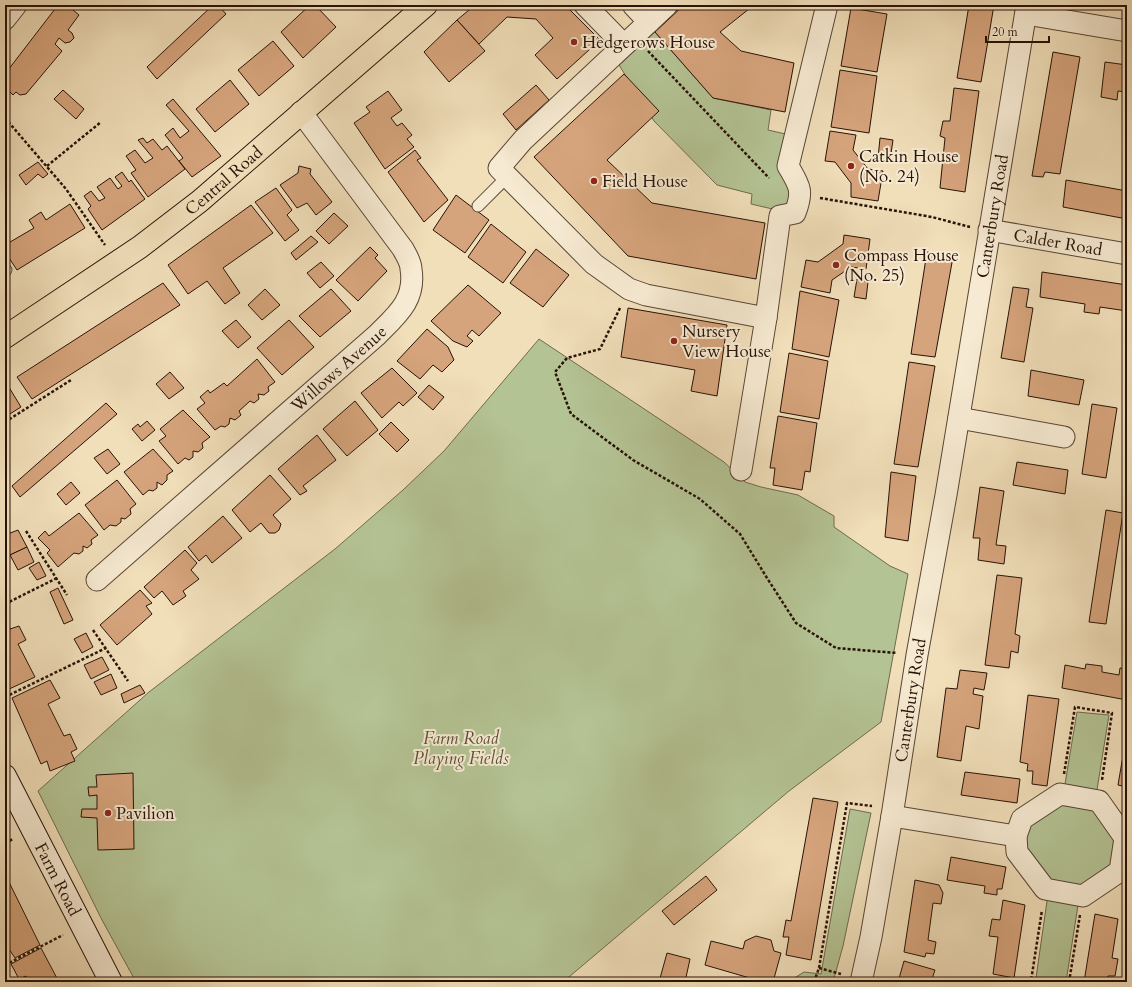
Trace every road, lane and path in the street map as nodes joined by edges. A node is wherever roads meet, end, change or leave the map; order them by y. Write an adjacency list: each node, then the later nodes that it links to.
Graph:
1 (16, 5): 8 (street)
2 (426, 5): 12 (main road, Central Road)
3 (585, 5): 11 (street)
4 (633, 5): 9 (street)
5 (667, 5): 9 (street)
6 (827, 5): 23 (street)
7 (1026, 10): 10 (street, Canterbury Road); 19 (street, Canterbury Road)
8 (5, 19)
9 (649, 22): 11 (street)
10 (1127, 31)
11 (624, 45): 16 (street)
12 (301, 112): 21 (main road, Central Road); 32 (street, Willows Avenue)
13 (5, 118): 15 (path)
14 (101, 122): 15 (path)
15 (47, 166): 21 (path)
16 (508, 176): 17 (lane); 22 (street)
17 (478, 206)
18 (932, 218): 19 (path)
19 (989, 230): 20 (street, Calder Road); 26 (street, Canterbury Road)
20 (1127, 254)
21 (117, 262): 24 (main road, Central Road)
22 (629, 289): 23 (street); 37 (path)
23 (766, 318): 29 (street)
24 (5, 337)
25 (71, 380): 27 (path)
26 (959, 418): 28 (street); 37 (street, Canterbury Road)
27 (5, 422)
28 (1064, 437)
29 (741, 470)
30 (26, 531): 31 (path)
31 (57, 578): 33 (path); 34 (path)
32 (97, 580)
33 (67, 595)
34 (5, 604)
35 (93, 630): 36 (path)
36 (106, 648): 38 (path); 39 (path)
37 (917, 655): 43 (street, Canterbury Road)
38 (128, 681)
39 (5, 697)
40 (5, 776): 47 (street, Farm Road)
41 (1060, 794): 42 (street); 42 (path); 44 (street)
42 (1099, 801): 46 (street)
43 (893, 812): 44 (street); 50 (path); 51 (street, Canterbury Road)
44 (1016, 836): 45 (street)
45 (1045, 889): 46 (street); 52 (path)
46 (1083, 896): 53 (path)
47 (82, 926): 48 (path); 49 (street, Farm Road)
48 (5, 965)
49 (111, 982)
50 (814, 982)
51 (861, 982)
52 (1034, 982)
53 (1069, 982)

